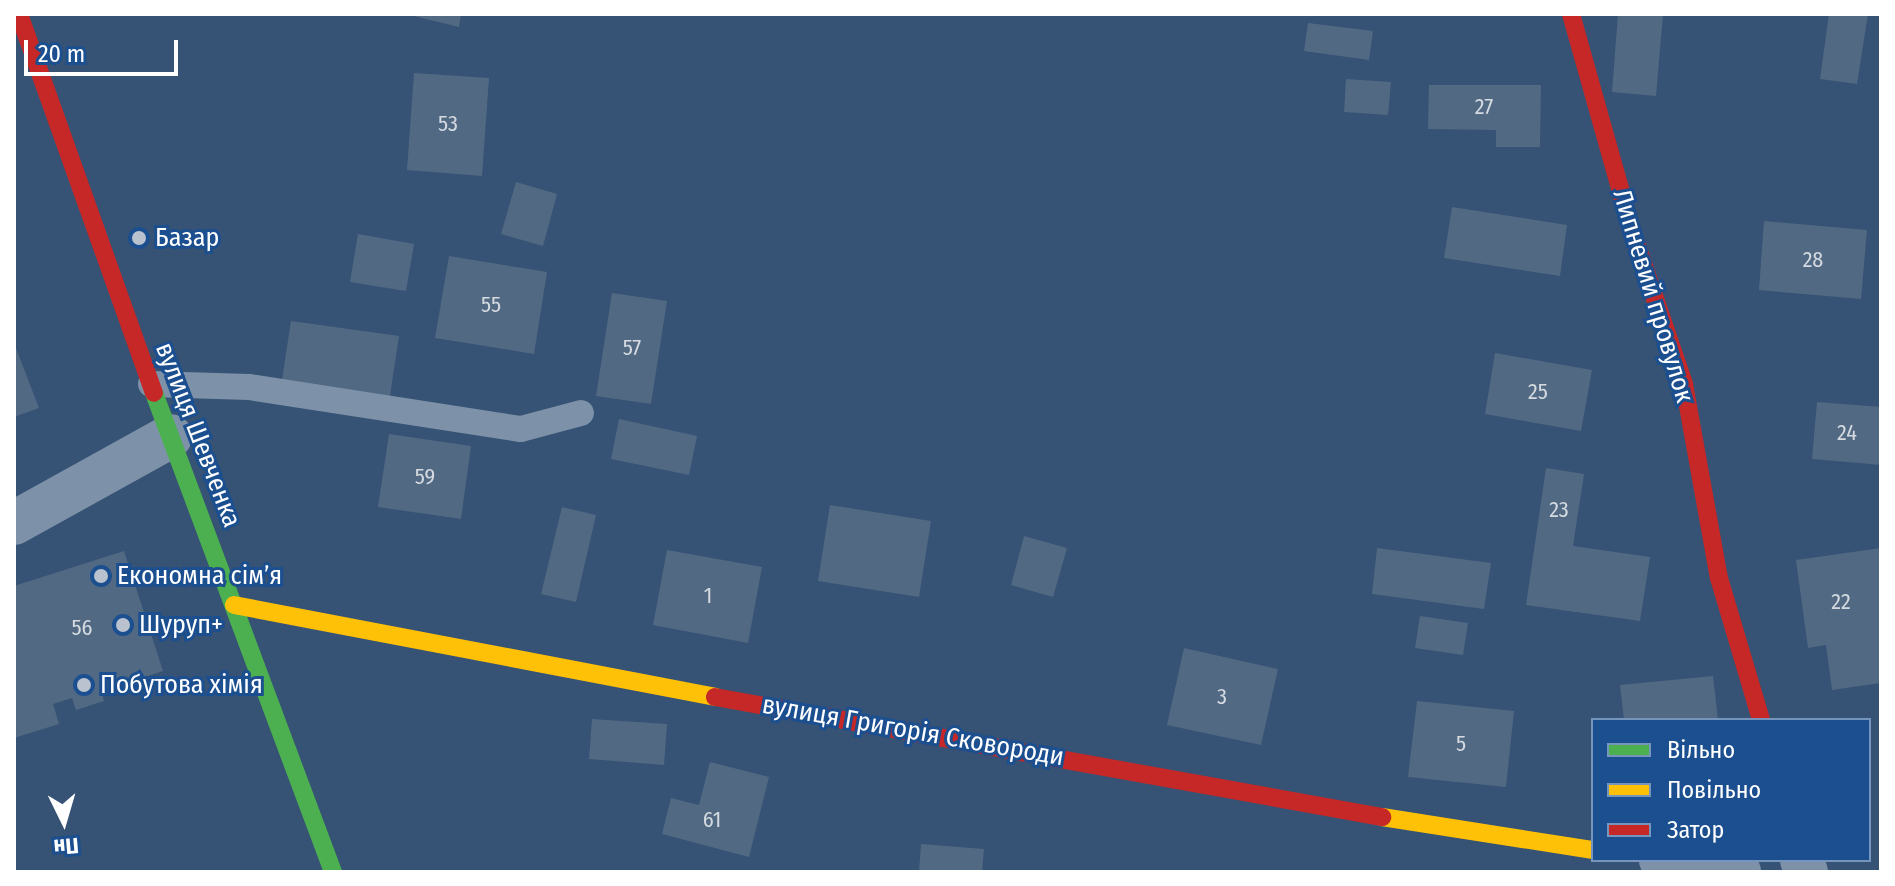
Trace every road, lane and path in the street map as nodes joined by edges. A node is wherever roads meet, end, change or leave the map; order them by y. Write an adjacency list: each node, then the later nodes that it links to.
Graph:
1 (19, 14): 3 (street, вулиця Шевченка)
2 (1571, 14): 8 (street, Липневий провулок)
3 (151, 384): 4 (lane); 5 (street, вулиця Шевченка)
4 (581, 413)
5 (171, 436): 6 (street); 7 (street, вулиця Шевченка)
6 (14, 523)
7 (234, 605): 9 (street, вулиця Григорія Сковороди); 11 (street, вулиця Шевченка)
8 (1760, 718)
9 (1591, 850)
10 (1674, 862): 12 (street)
11 (333, 872)
12 (1739, 872)

